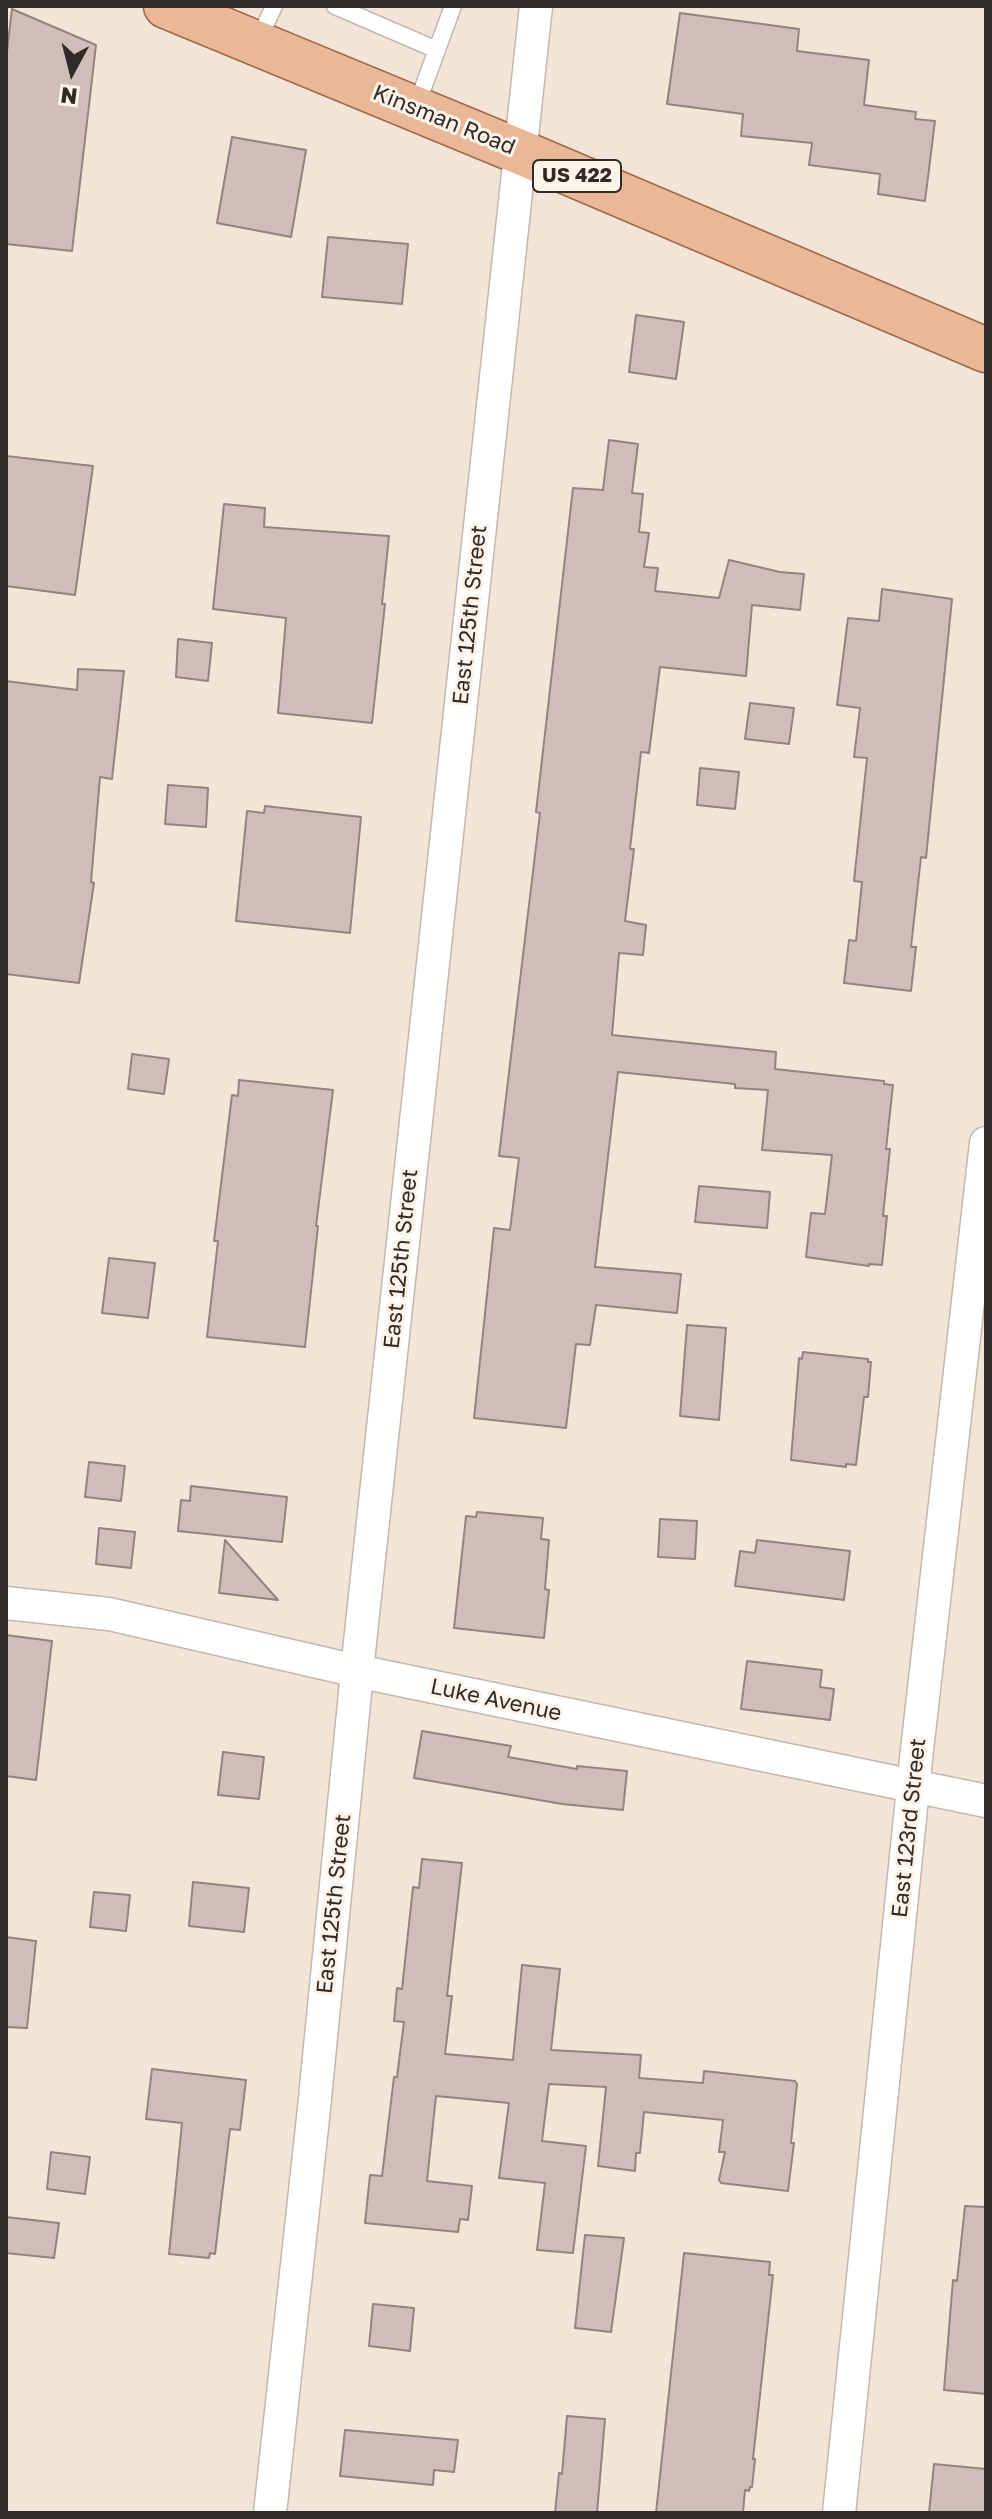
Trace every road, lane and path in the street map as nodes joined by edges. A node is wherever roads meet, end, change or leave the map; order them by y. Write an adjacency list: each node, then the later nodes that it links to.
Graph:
1 (166, 6): 5 (main road, Kinsman Road / US 422)
2 (453, 6): 6 (lane)
3 (536, 6): 8 (street, East 125th Street)
4 (338, 7): 6 (lane)
5 (265, 25): 7 (main road, Kinsman Road / US 422)
6 (437, 50): 7 (lane)
7 (415, 108): 8 (main road, Kinsman Road / US 422)
8 (520, 152): 9 (main road, Kinsman Road / US 422); 12 (street, East 125th Street)
9 (986, 350)
10 (986, 1143): 13 (street, East 123rd Street)
11 (6, 1603): 12 (street, Luke Avenue)
12 (357, 1671): 13 (street, Luke Avenue); 15 (street, East 125th Street)
13 (913, 1786): 14 (street, Luke Avenue); 16 (street, East 123rd Street)
14 (986, 1801)
15 (270, 2513)
16 (839, 2513)

